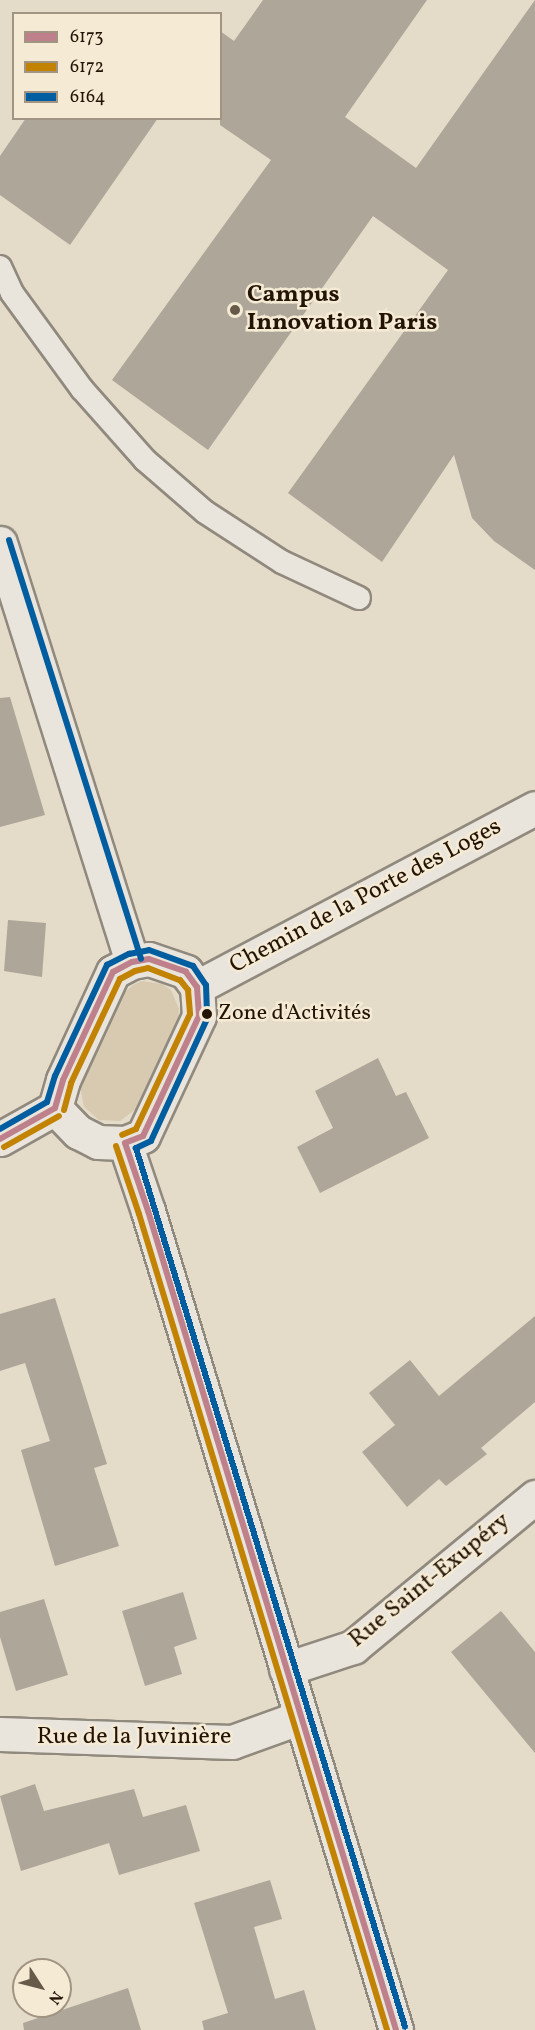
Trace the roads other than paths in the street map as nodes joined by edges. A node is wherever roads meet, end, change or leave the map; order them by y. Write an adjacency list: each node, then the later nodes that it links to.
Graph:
1 (0, 267): 3 (lane)
2 (0, 543): 5 (street)
3 (359, 598)
4 (535, 808): 6 (street, Chemin de la Porte des Loges)
5 (132, 962): 6 (street); 7 (street)
6 (197, 987): 9 (street)
7 (55, 1108): 8 (street); 9 (street)
8 (0, 1139)
9 (125, 1143): 11 (street)
10 (535, 1497): 11 (street, Rue Saint-Exupéry)
11 (286, 1670): 12 (street)
12 (301, 1717): 13 (street, Rue de la Juvinière); 14 (street)
13 (0, 1734)
14 (396, 2030)

